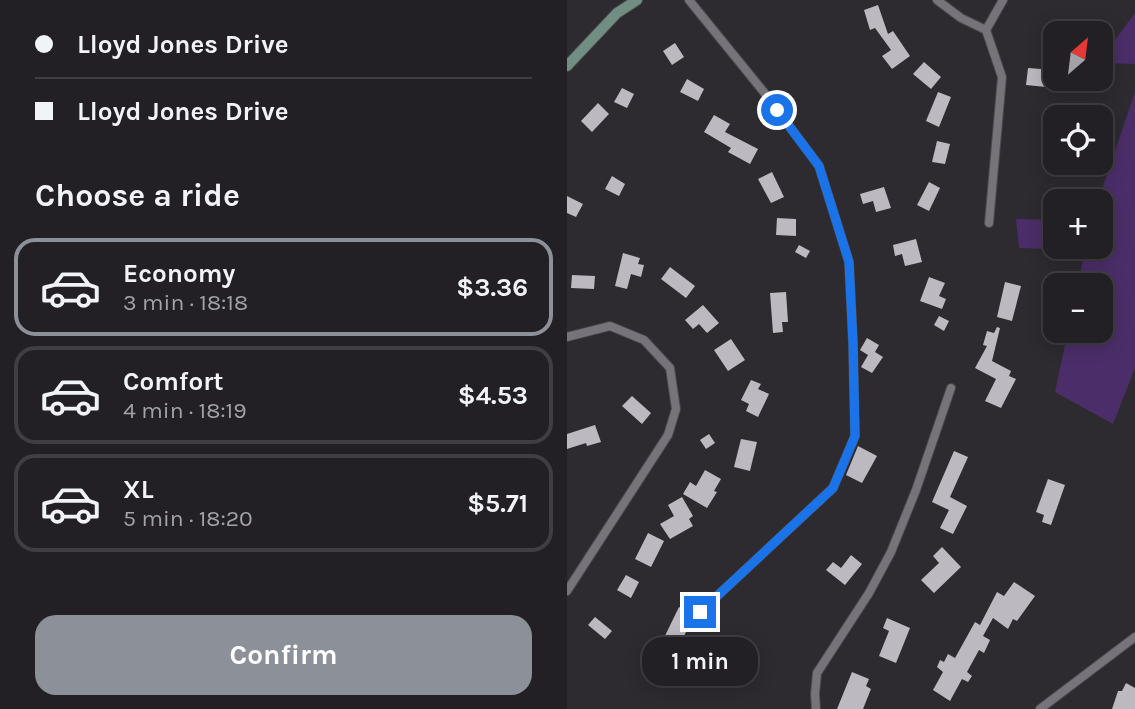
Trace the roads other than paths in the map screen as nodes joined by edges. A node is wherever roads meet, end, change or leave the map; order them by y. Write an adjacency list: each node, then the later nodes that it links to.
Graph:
1 (637, 0): 6 (street)
2 (689, 0): 11 (street)
3 (937, 0): 5 (street)
4 (1003, 0): 5 (street)
5 (986, 30): 7 (street)
6 (567, 66)
7 (989, 223)
8 (567, 337): 10 (street)
9 (951, 388): 13 (street)
10 (567, 591)
11 (700, 612)
12 (1135, 637): 14 (street)
13 (816, 709)
14 (1040, 709)

